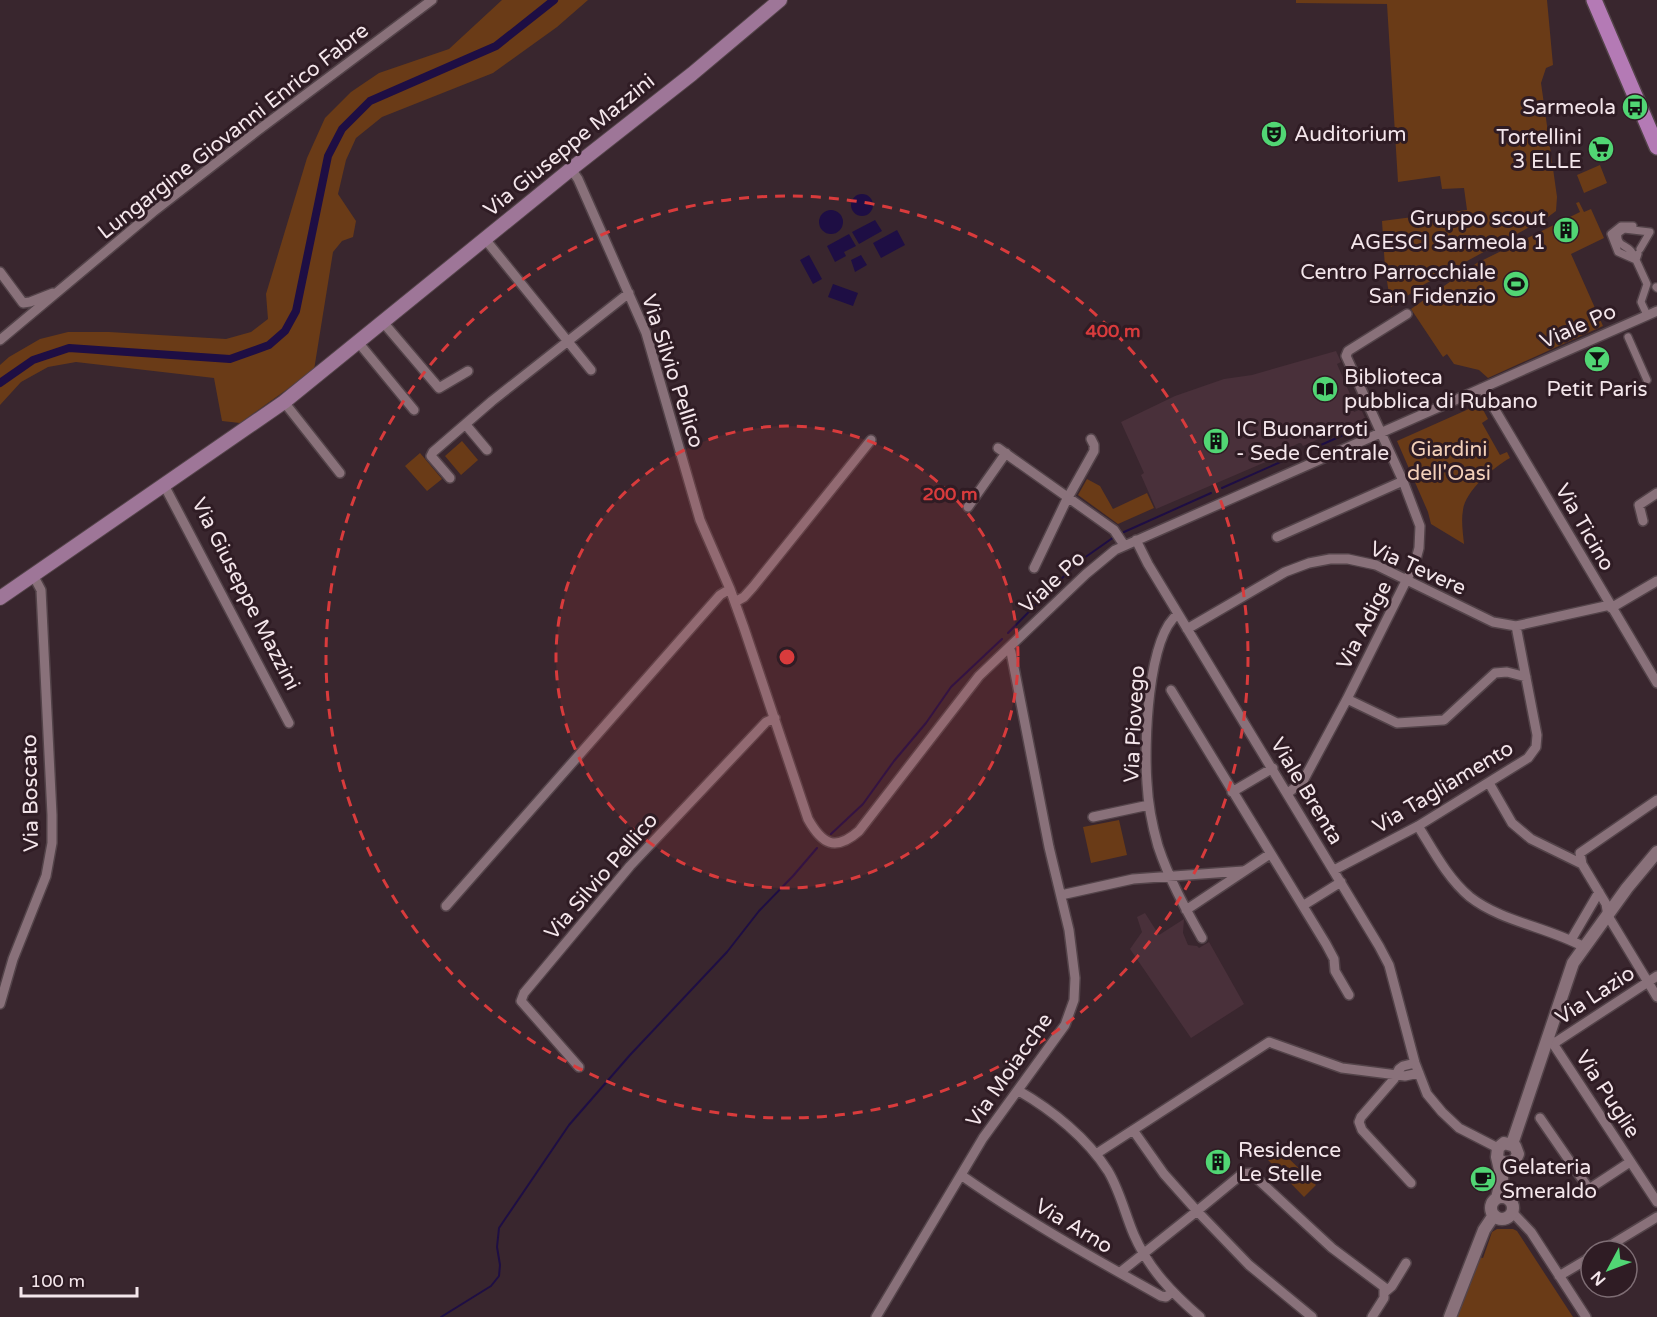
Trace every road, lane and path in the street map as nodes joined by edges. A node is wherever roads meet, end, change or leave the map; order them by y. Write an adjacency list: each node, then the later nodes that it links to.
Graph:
1 (432, 0): 11 (street, Lungargine Giovanni Enrico Fabre)
2 (780, 0): 5 (main road, Via Giuseppe Mazzini)
3 (1594, 0): 4 (main road)
4 (1655, 138)
5 (571, 169): 7 (main road, Via Giuseppe Mazzini); 12 (street, Via Silvio Pellico)
6 (1633, 226): 8 (street)
7 (485, 239): 16 (main road, Via Giuseppe Mazzini); 20 (street)
8 (1638, 254): 8 (street); 10 (street)
9 (0, 272): 11 (street, Lungargine Giovanni Enrico Fabre)
10 (1653, 286): 15 (street)
11 (57, 293): 18 (street, Lungargine Giovanni Enrico Fabre)
12 (629, 293): 20 (street); 47 (street, Via Silvio Pellico)
13 (1657, 311): 15 (street, Viale Po)
14 (1407, 314): 28 (street)
15 (1647, 315): 24 (street, Viale Po)
16 (382, 321): 19 (main road, Via Giuseppe Mazzini); 22 (street)
17 (1628, 338): 23 (street)
18 (0, 340)
19 (358, 342): 25 (main road, Via Giuseppe Mazzini); 26 (street)
20 (569, 342): 21 (street); 27 (street)
21 (591, 370)
22 (468, 371)
23 (1647, 380)
24 (1482, 388): 28 (street, Viale Po); 50 (street, Via Ticino)
25 (284, 402): 32 (street); 35 (main road, Via Giuseppe Mazzini)
26 (414, 410)
27 (466, 426): 31 (street); 33 (street)
28 (1382, 432): 34 (street, Via Adige); 41 (street, Viale Po)
29 (1090, 439): 37 (street, Viale Po)
30 (871, 440): 49 (street)
31 (487, 450)
32 (340, 472)
33 (450, 478)
34 (1403, 481): 40 (street); 45 (street, Via Adige)
35 (164, 485): 44 (main road, Via Giuseppe Mazzini); 62 (street, Via Giuseppe Mazzini)
36 (1657, 494): 39 (street)
37 (1069, 497): 38 (street); 42 (street); 43 (street, Viale Po)
38 (968, 507)
39 (1643, 521)
40 (1277, 537)
41 (1136, 540): 42 (street, Viale Po); 51 (street, Viale Brenta)
42 (1124, 545): 54 (street, Viale Po)
43 (1034, 568)
44 (33, 575): 48 (main road, Via Giuseppe Mazzini); 91 (street, Via Boscato)
45 (1407, 579): 52 (street, Via Tevere); 53 (street, Via Tevere); 60 (street, Via Adige)
46 (1657, 581): 50 (street, Via Tevere)
47 (730, 589): 49 (street, Via Silvio Pellico); 81 (street)
48 (0, 598)
49 (735, 602): 61 (street, Via Silvio Pellico)
50 (1610, 607): 52 (street, Via Tevere); 58 (street, Via Ticino)
51 (1178, 614): 53 (street, Viale Brenta); 68 (street, Via Piovego)
52 (1516, 626): 56 (street, Via Tagliamento)
53 (1187, 629): 63 (street, Viale Brenta)
54 (1008, 649): 55 (street, Via Silvio Pellico); 57 (street, Via Moiacche)
55 (1000, 657): 57 (street, Via Moiacche); 61 (street, Via Silvio Pellico)
56 (1526, 677): 60 (street, Via Adige); 64 (street, Via Tagliamento)
57 (1016, 678): 79 (street, Via Moiacche)
58 (1657, 683)
59 (1171, 690): 65 (street)
60 (1347, 699): 66 (street, Via Adige)
61 (775, 718): 94 (street, Via Silvio Pellico)
62 (289, 723)
63 (1273, 768): 65 (street); 66 (street, Viale Brenta)
64 (1489, 783): 70 (street, Via Tagliamento); 73 (street)
65 (1232, 792): 72 (street)
66 (1288, 793): 74 (street, Viale Brenta)
67 (1657, 800): 73 (street)
68 (1149, 805): 69 (street, Via Piovego); 76 (street, Via Piovego)
69 (1093, 817)
70 (1418, 826): 74 (street, Via Tagliamento); 85 (street)
71 (1657, 853): 83 (street)
72 (1270, 854): 75 (street); 80 (street)
73 (1582, 864): 78 (street)
74 (1334, 870): 77 (street, Viale Brenta)
75 (1243, 871): 76 (street); 82 (street)
76 (1169, 876): 79 (street); 82 (street, Via Piovego)
77 (1341, 882): 80 (street); 93 (street, Viale Brenta)
78 (1599, 892): 83 (street); 85 (street)
79 (1060, 895): 97 (street, Via Moiacche)
80 (1304, 905): 89 (street)
81 (446, 906)
82 (1186, 910): 84 (street, Via Piovego)
83 (1608, 916): 86 (street); 88 (street)
84 (1202, 938)
85 (1570, 940): 86 (street)
86 (1584, 947): 92 (street)
87 (1657, 976): 88 (street, Via Lazio)
88 (1648, 982): 90 (street); 92 (street, Via Lazio)
89 (1349, 995)
90 (1657, 997)
91 (0, 1004)
92 (1551, 1040): 100 (street); 104 (street, Via Puglie)
93 (1415, 1063): 95 (street, Viale Brenta); 96 (street)
94 (579, 1067)
95 (1419, 1073): 96 (street); 102 (street, Viale Brenta)
96 (1396, 1075): 99 (street); 106 (street)
97 (1019, 1091): 101 (street); 105 (street, Via Moiacche)
98 (1540, 1118): 104 (street)
99 (1132, 1130): 101 (street); 110 (street)
100 (1512, 1144): 102 (street); 103 (street)
101 (1096, 1154): 114 (street)
102 (1499, 1154): 103 (street); 107 (street)
103 (1514, 1162): 109 (street)
104 (1630, 1162): 108 (street, Via Puglie)
105 (961, 1175): 119 (street, Via Arno); 121 (street, Via Moiacche)
106 (1411, 1183)
107 (1497, 1198): 109 (street); 111 (street)
108 (1657, 1202)
109 (1511, 1207): 111 (street); 118 (street)
110 (1197, 1211): 114 (street); 120 (street); 123 (street)
111 (1494, 1215): 125 (street)
112 (1657, 1216): 113 (street)
113 (1620, 1239)
114 (1143, 1253): 117 (street); 119 (street)
115 (1406, 1263): 120 (street)
116 (1579, 1264): 118 (street)
117 (1123, 1270)
118 (1559, 1276): 126 (street)
119 (1172, 1292): 122 (street)
120 (1385, 1292): 124 (street)
121 (876, 1317)
122 (1200, 1317)
123 (1312, 1317)
124 (1372, 1317)
125 (1450, 1317)
126 (1586, 1317)

